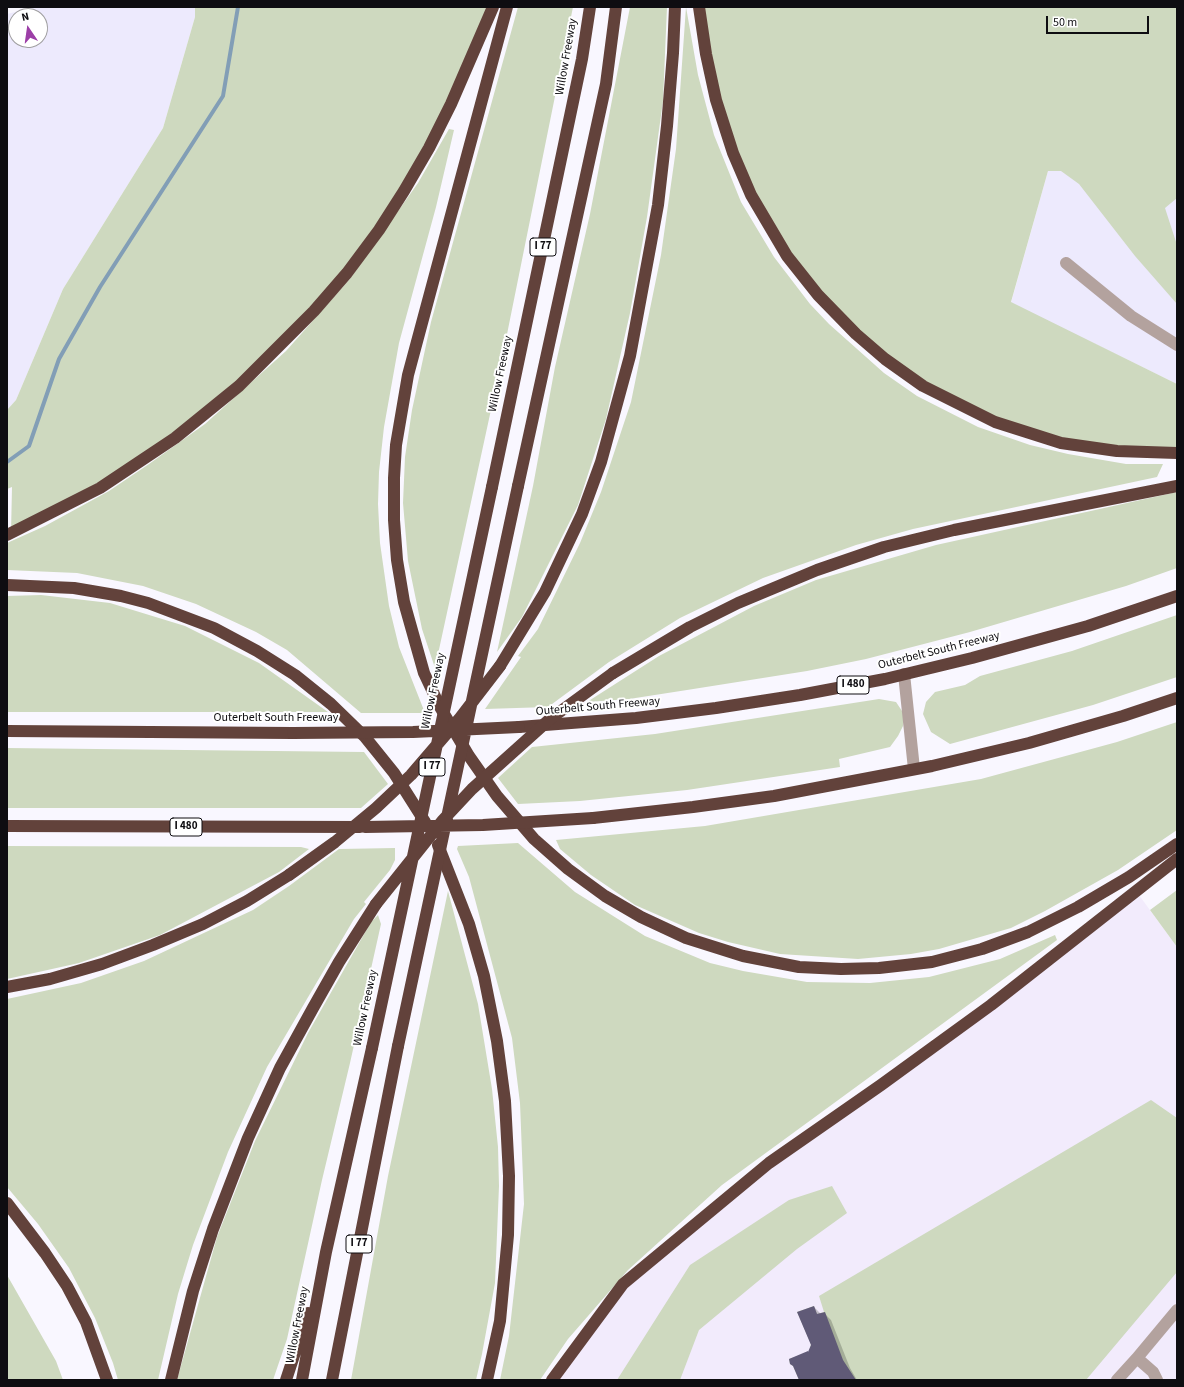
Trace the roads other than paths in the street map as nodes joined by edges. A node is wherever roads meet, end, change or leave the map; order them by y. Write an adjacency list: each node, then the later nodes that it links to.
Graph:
1 (493, 7): 11 (highway)
2 (507, 7): 21 (highway)
3 (590, 7): 25 (highway, Willow Freeway / I 77, bridge)
4 (616, 7): 32 (highway, I 77, bridge)
5 (675, 7): 23 (highway, bridge)
6 (699, 7): 9 (highway)
7 (1066, 263): 8 (lane)
8 (1177, 345)
9 (1177, 453)
10 (1177, 486): 29 (highway, bridge)
11 (7, 535)
12 (7, 585): 33 (highway)
13 (1177, 596): 14 (highway, Outerbelt South Freeway / I 480)
14 (904, 674): 18 (highway, Outerbelt South Freeway / I 480, bridge); 19 (lane)
15 (1177, 693): 17 (highway)
16 (1177, 698): 17 (highway, I 480)
17 (1123, 716): 19 (highway, I 480)
18 (7, 731)
19 (914, 769): 20 (highway, I 480, bridge)
20 (7, 826)
21 (1177, 844)
22 (1177, 859): 34 (highway)
23 (7, 987)
24 (7, 1203): 28 (highway)
25 (326, 1252): 30 (highway); 31 (highway, Willow Freeway / I 77)
26 (1175, 1317): 27 (lane)
27 (1136, 1358): 35 (lane); 36 (lane)
28 (107, 1380)
29 (171, 1380)
30 (286, 1380)
31 (302, 1380)
32 (332, 1380)
33 (487, 1380)
34 (552, 1380)
35 (1117, 1380)
36 (1157, 1380)

